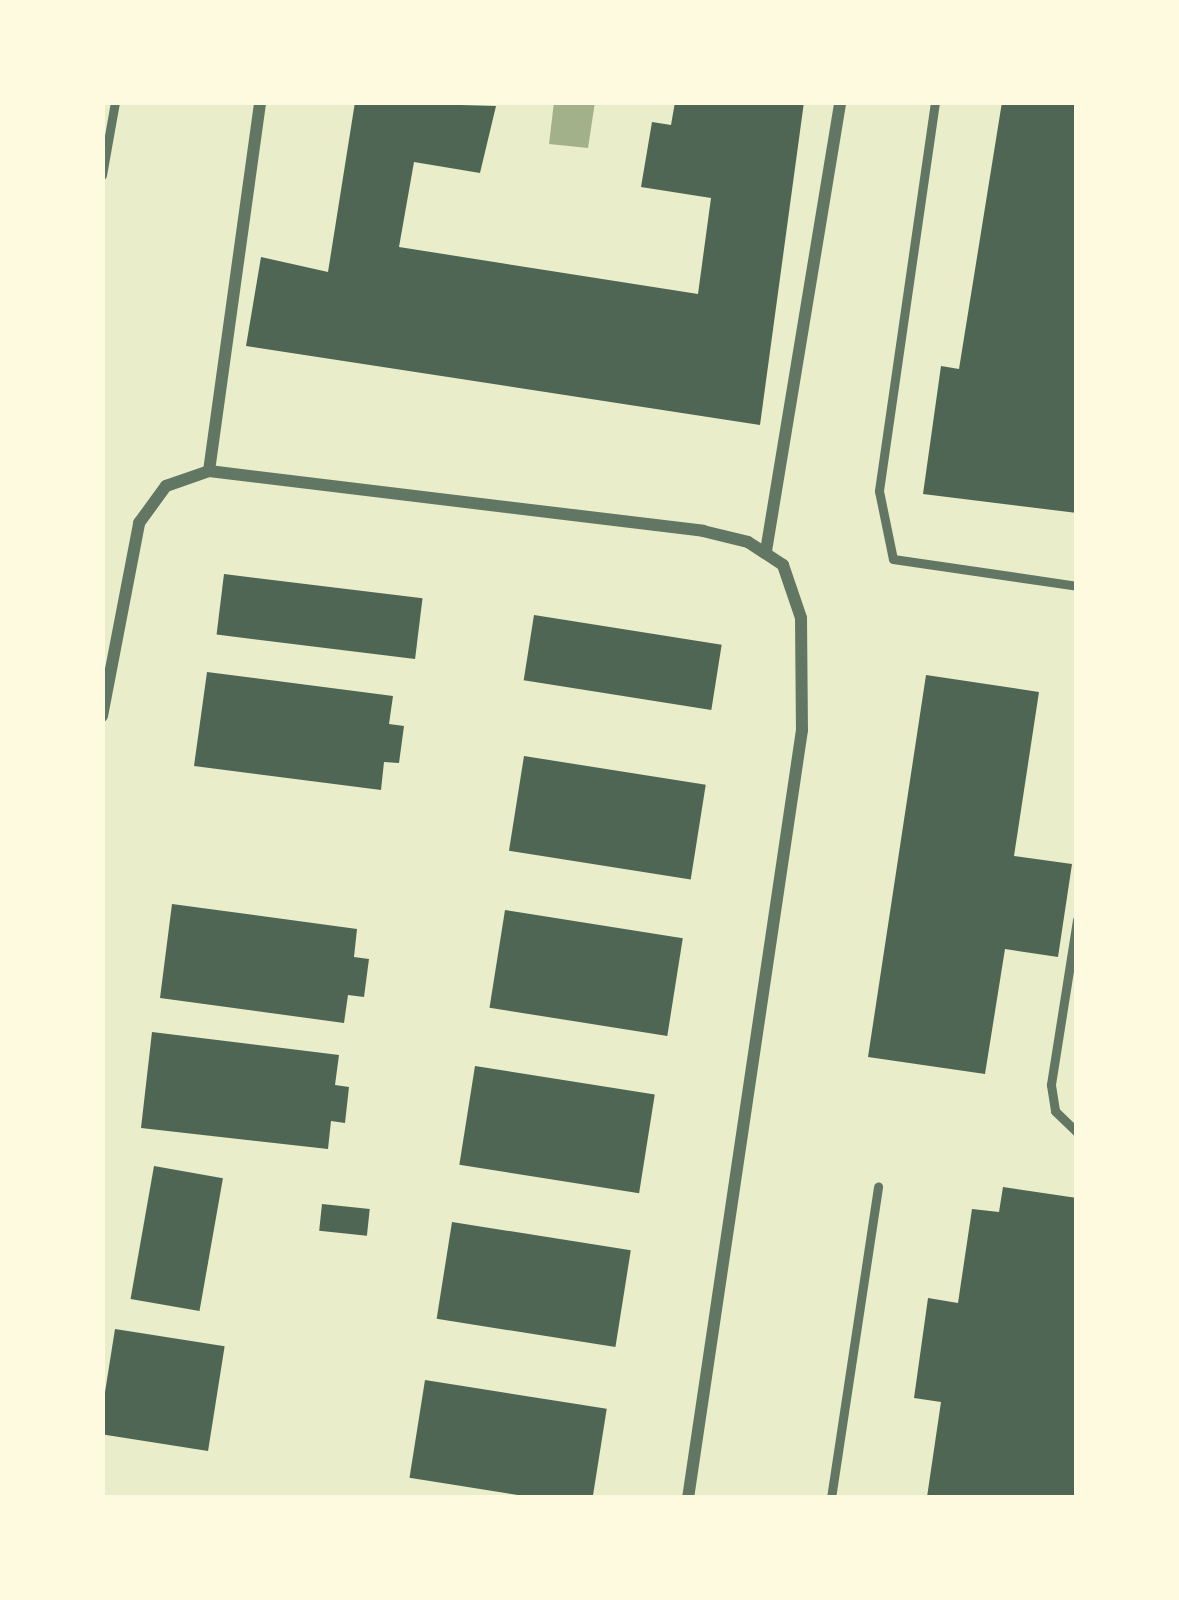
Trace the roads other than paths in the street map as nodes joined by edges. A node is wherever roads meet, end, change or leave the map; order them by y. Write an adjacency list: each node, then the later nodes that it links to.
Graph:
1 (115, 102): 5 (lane)
2 (260, 102): 6 (street)
3 (840, 102): 7 (street)
4 (935, 102): 8 (lane)
5 (102, 175)
6 (209, 471): 7 (street); 9 (street)
7 (766, 551): 13 (street)
8 (1077, 586)
9 (102, 716)
10 (1077, 920): 11 (lane)
11 (1077, 1132)
12 (878, 1187): 14 (lane)
13 (688, 1498)
14 (831, 1498)

